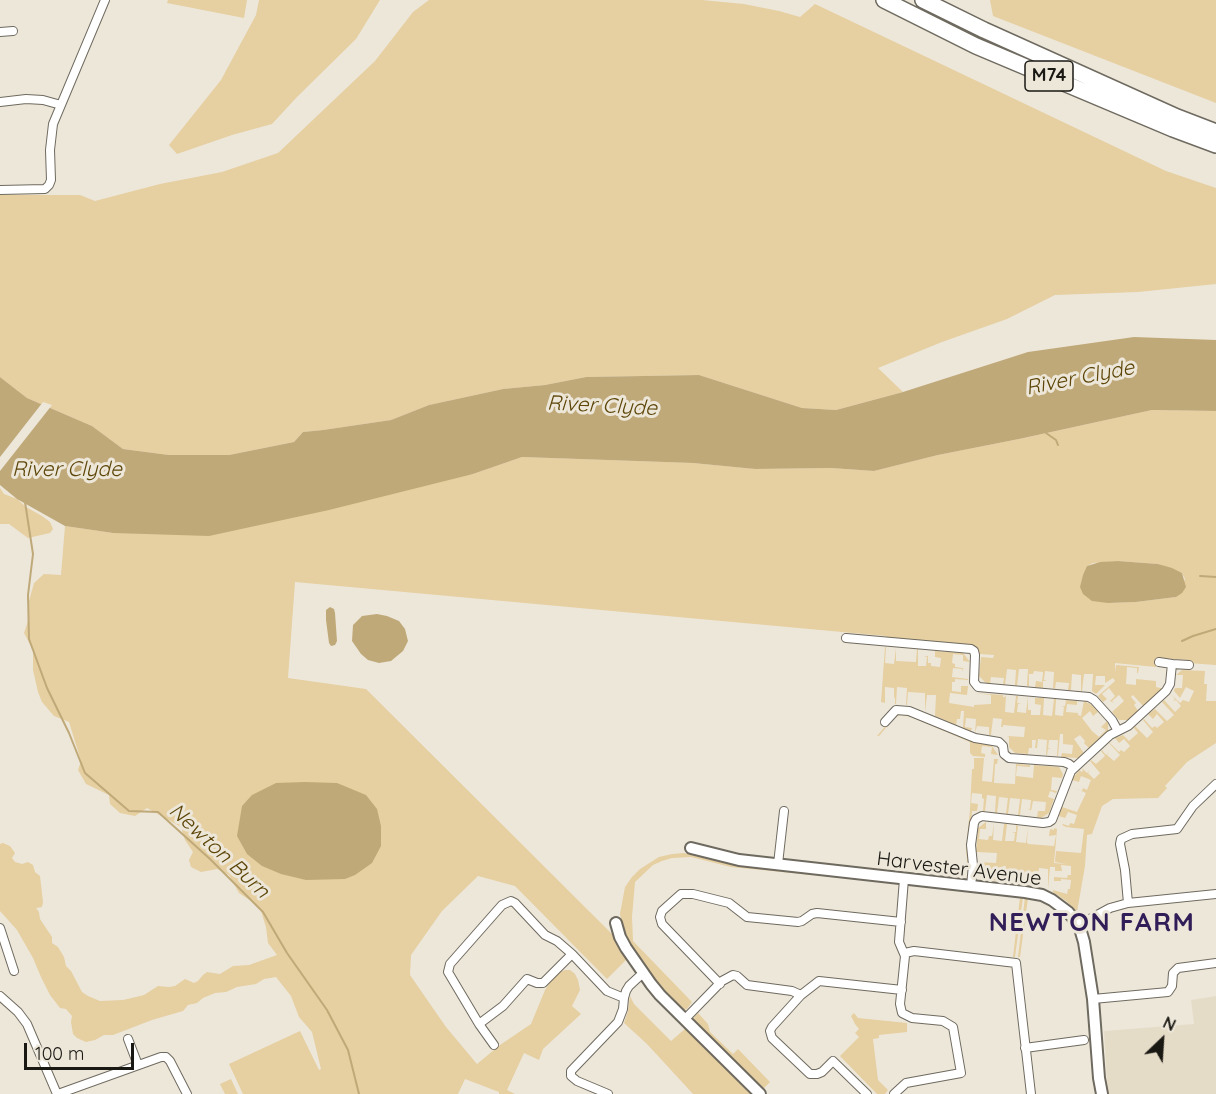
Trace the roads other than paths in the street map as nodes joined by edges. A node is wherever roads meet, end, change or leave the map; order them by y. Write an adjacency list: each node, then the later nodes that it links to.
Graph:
1 (105, 0): 7 (street)
2 (884, 0): 9 (highway, M74)
3 (923, 0): 8 (highway, M74)
4 (13, 31): 5 (street)
5 (0, 32)
6 (0, 102): 7 (street)
7 (61, 105): 10 (street)
8 (1216, 132)
9 (1216, 145)
10 (0, 190)
11 (846, 638): 16 (street)
12 (1160, 662): 13 (street)
13 (1172, 663): 14 (street); 16 (street)
14 (1189, 665)
15 (885, 722): 17 (street)
16 (1118, 731): 17 (street)
17 (1074, 768): 23 (street)
18 (1216, 784): 25 (street)
19 (784, 811): 21 (street)
20 (691, 848): 21 (street, Harvester Avenue)
21 (778, 864): 22 (street, Harvester Avenue)
22 (904, 879): 23 (street, Harvester Avenue); 26 (street)
23 (971, 886): 28 (street, Harvester Avenue)
24 (1216, 894): 25 (street)
25 (1128, 903): 28 (street)
26 (901, 922): 31 (street); 36 (street)
27 (616, 923): 35 (street)
28 (1079, 925): 41 (street)
29 (0, 927): 30 (street)
30 (2, 942): 34 (street)
31 (904, 952): 37 (street); 47 (street)
32 (572, 954): 40 (street); 43 (street); 43 (street)
33 (1216, 963): 41 (street)
34 (14, 971)
35 (643, 973): 40 (street); 42 (street)
36 (720, 984): 38 (street); 42 (street)
37 (902, 990): 38 (street); 54 (street)
38 (801, 995): 53 (street)
39 (0, 996): 49 (street)
40 (624, 998): 51 (street)
41 (1093, 999): 56 (street)
42 (685, 1019): 52 (street)
43 (479, 1024): 46 (street)
44 (128, 1040): 48 (street)
45 (1084, 1040): 47 (street)
46 (494, 1045)
47 (1025, 1047): 55 (street)
48 (138, 1065): 49 (street); 50 (street)
49 (58, 1094)
50 (187, 1094)
51 (608, 1094)
52 (760, 1094)
53 (867, 1094)
54 (894, 1094)
55 (1031, 1094)
56 (1102, 1094)

